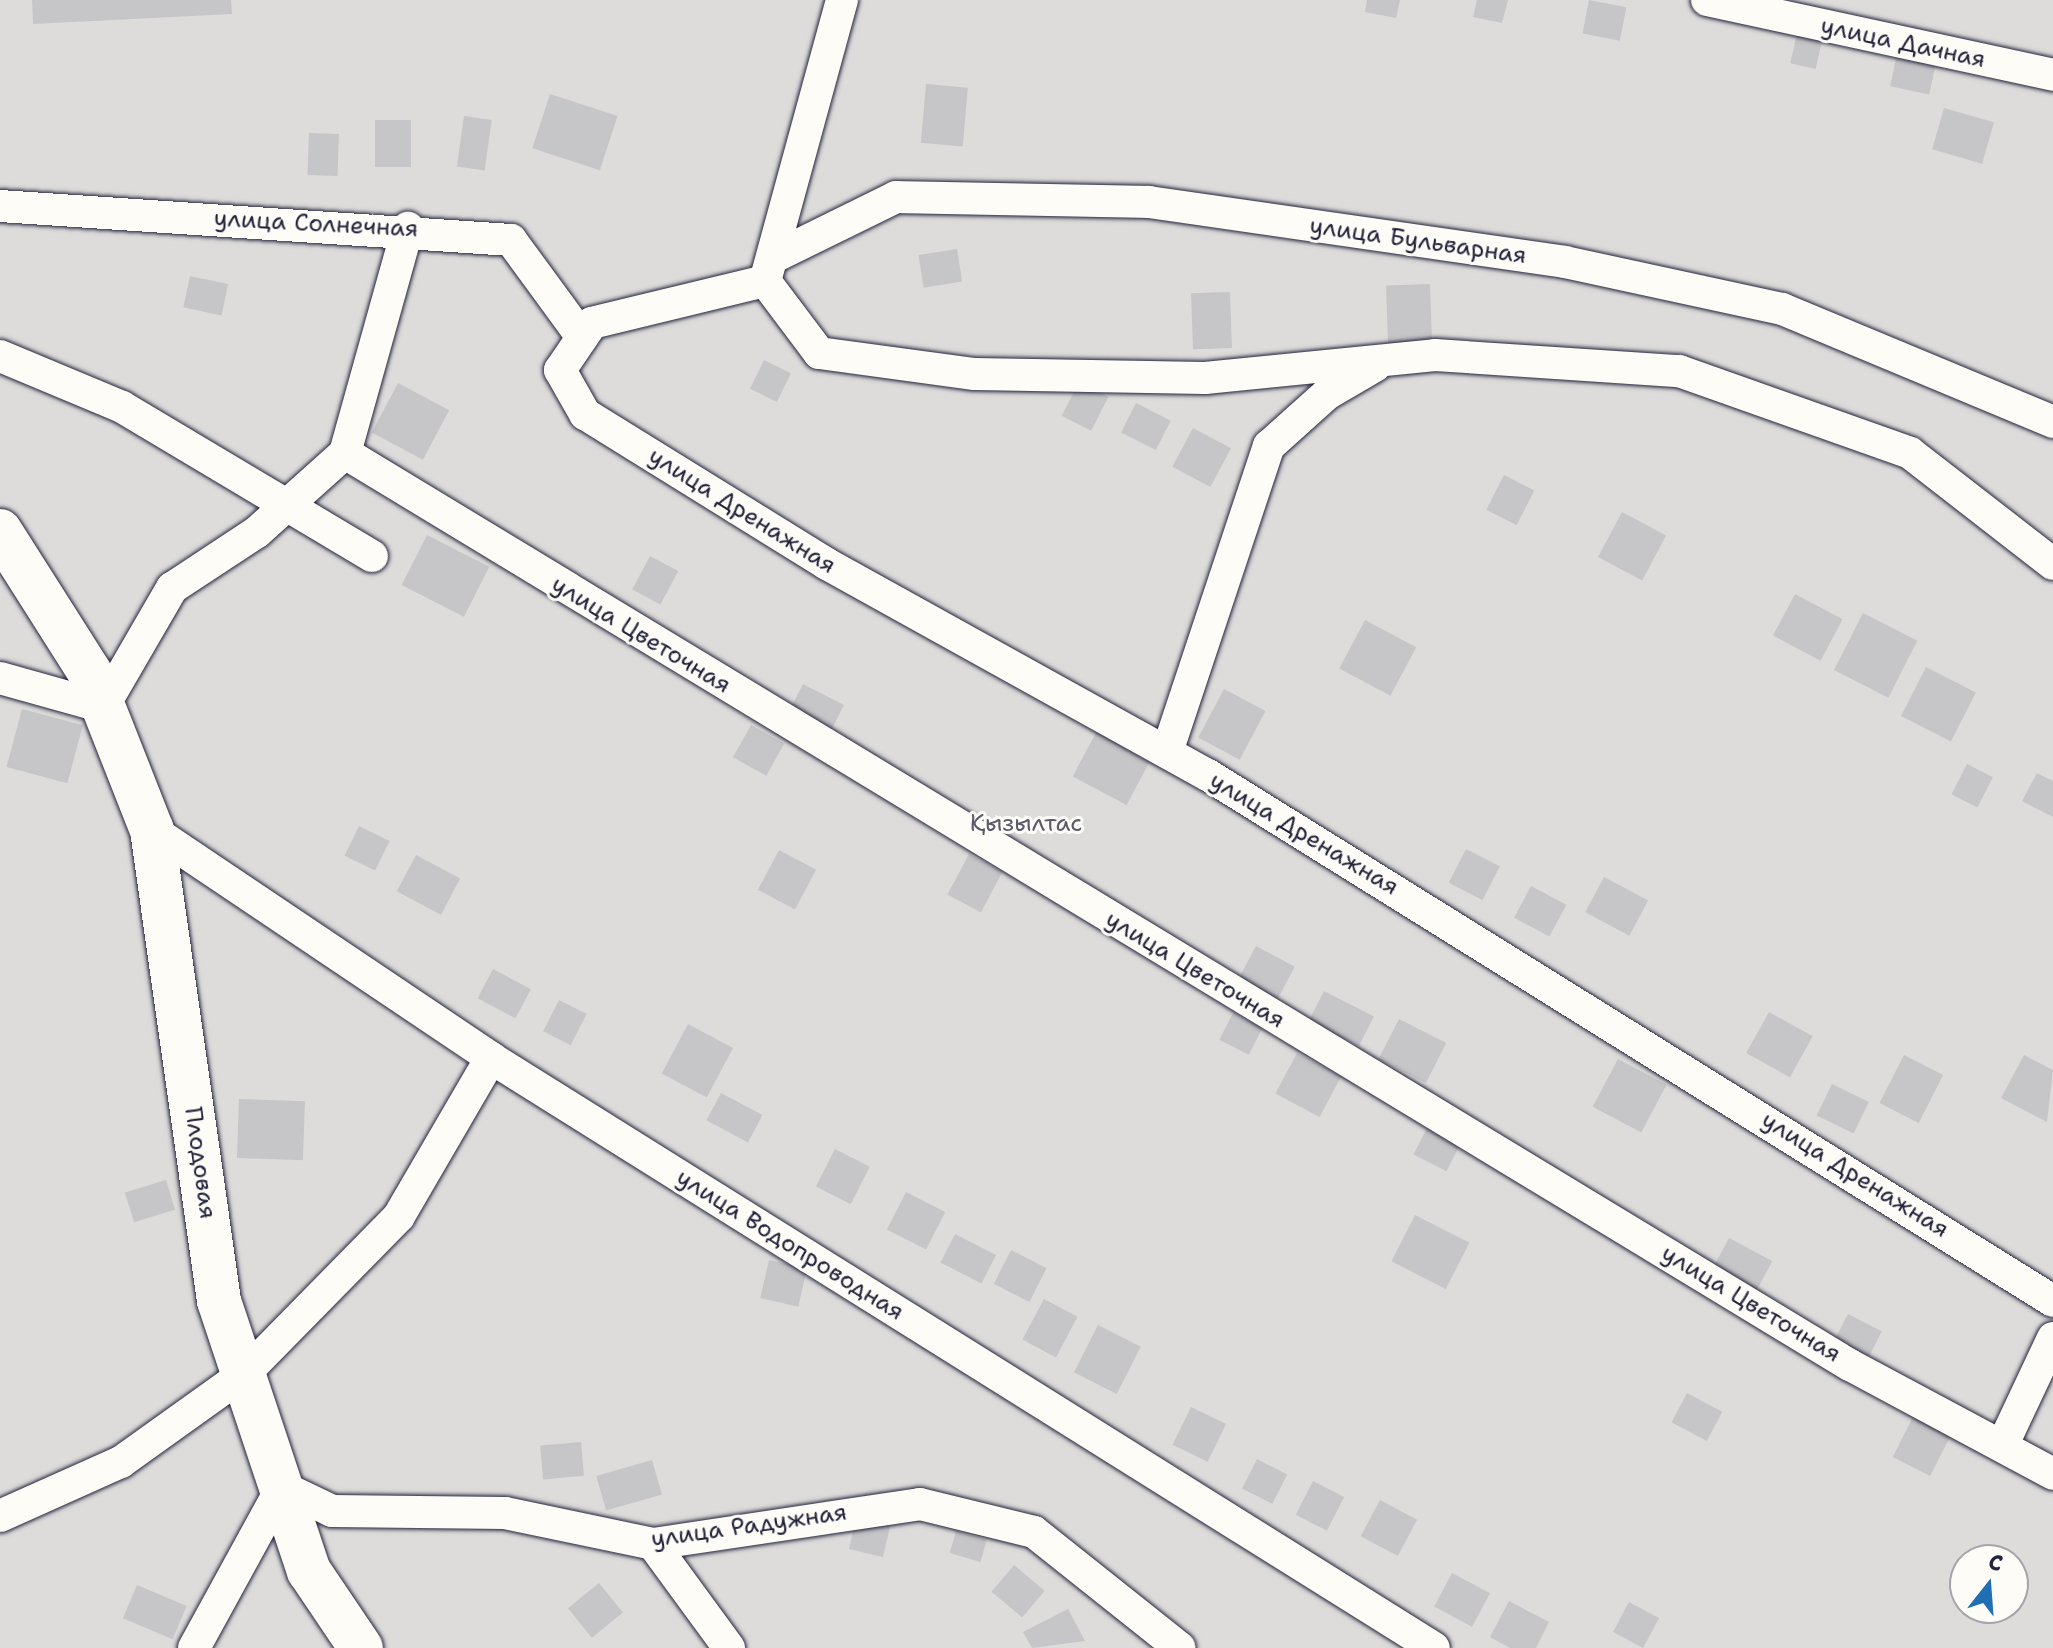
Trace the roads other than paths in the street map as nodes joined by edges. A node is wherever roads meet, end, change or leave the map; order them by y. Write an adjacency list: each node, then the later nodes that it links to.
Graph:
1 (842, 0): 6 (street)
2 (1707, 0): 3 (street, улица Дачная)
3 (2053, 75)
4 (0, 206): 5 (street, улица Солнечная)
5 (408, 228): 7 (street, улица Солнечная); 11 (street)
6 (769, 270): 7 (street, улица Бульварная); 9 (street); 10 (street, улица Бульварная)
7 (582, 337): 18 (street, улица Дренажная)
8 (0, 356): 12 (street)
9 (1386, 360): 15 (street); 18 (street)
10 (2053, 422)
11 (345, 453): 12 (street); 24 (street, улица Цветочная)
12 (285, 507): 14 (street); 17 (street)
13 (0, 531): 17 (street, Плодовая)
14 (372, 556)
15 (2053, 564)
16 (0, 678): 17 (street)
17 (103, 707): 19 (street, Плодовая)
18 (1167, 752): 21 (street, улица Дренажная)
19 (152, 830): 20 (street, улица Водопроводная); 23 (street, Плодовая)
20 (491, 1058): 23 (street); 33 (street, улица Водопроводная)
21 (2053, 1301)
22 (2053, 1338): 24 (street)
23 (244, 1374): 26 (street, Плодовая); 27 (street)
24 (2004, 1442): 25 (street, улица Цветочная)
25 (2053, 1474)
26 (282, 1487): 28 (street, улица Радужная); 29 (street); 30 (street, Плодовая)
27 (0, 1516)
28 (653, 1544): 31 (street); 32 (street, улица Радужная)
29 (194, 1648)
30 (361, 1648)
31 (729, 1648)
32 (1180, 1648)
33 (1434, 1648)

